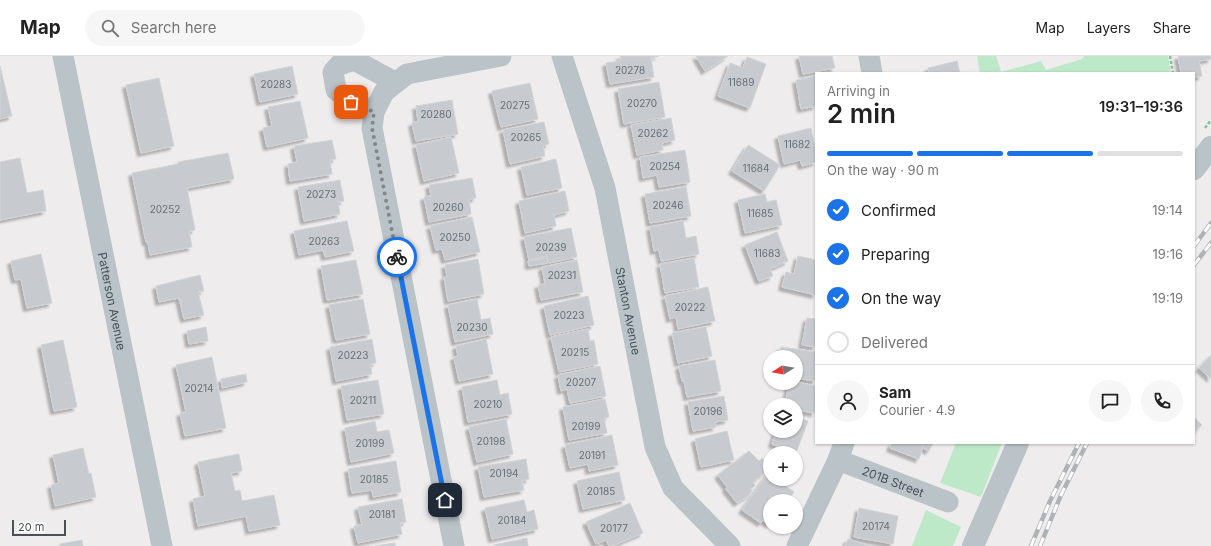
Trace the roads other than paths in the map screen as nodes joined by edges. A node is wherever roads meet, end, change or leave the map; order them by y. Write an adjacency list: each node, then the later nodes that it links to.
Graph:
1 (63, 56): 13 (street, Patterson Avenue)
2 (501, 56): 6 (street)
3 (562, 56): 15 (street, Stanton Avenue)
4 (869, 56): 5 (street)
5 (872, 72)
6 (395, 82): 7 (street); 7 (street)
7 (374, 112): 14 (street)
8 (1211, 148): 9 (street)
9 (1195, 168)
10 (1018, 444): 17 (street)
11 (841, 452): 12 (street, 201B Street); 16 (street)
12 (948, 502)
13 (162, 546)
14 (454, 546)
15 (730, 546)
16 (797, 546)
17 (973, 546)

